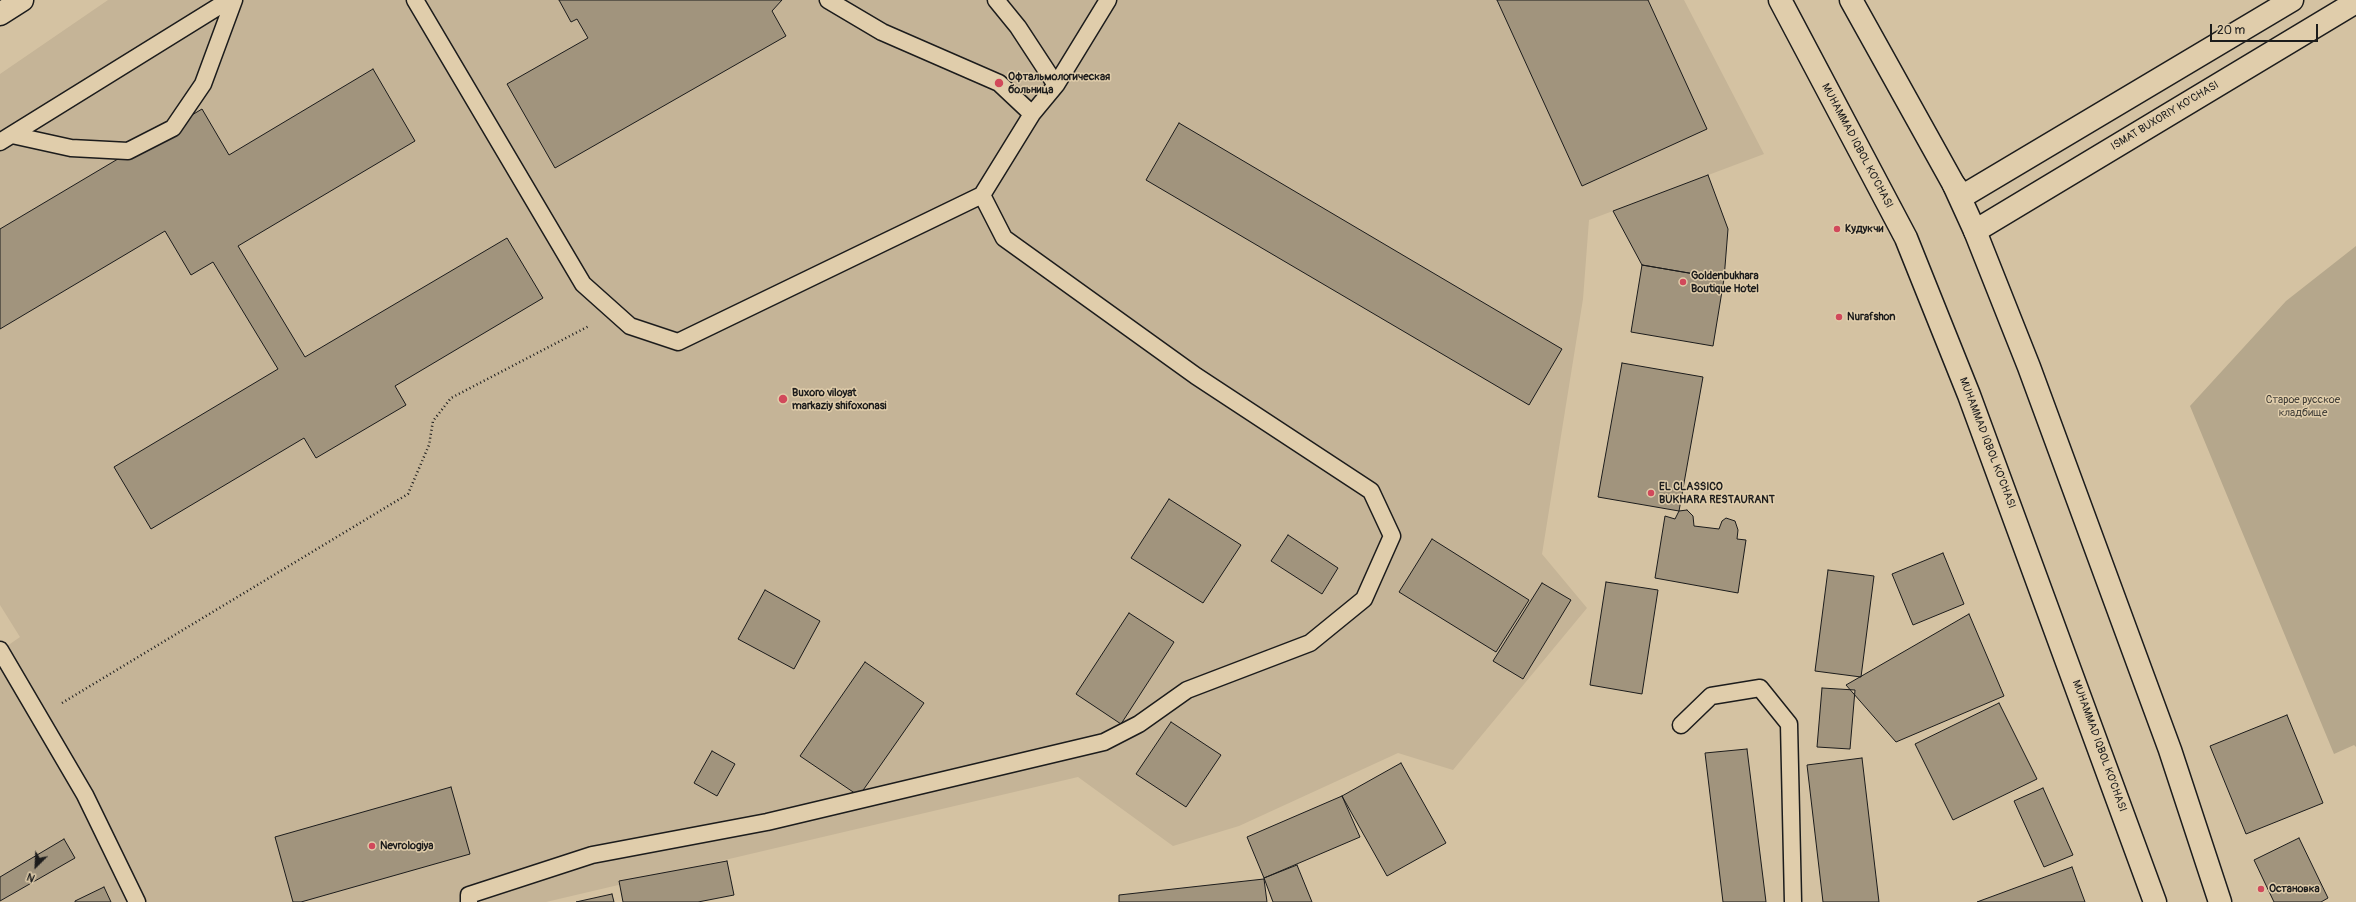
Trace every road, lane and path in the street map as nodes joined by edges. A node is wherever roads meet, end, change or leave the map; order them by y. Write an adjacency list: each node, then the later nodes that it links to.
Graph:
1 (22, 0): 12 (main road)
2 (229, 0): 15 (lane)
3 (234, 0): 15 (lane)
4 (415, 0): 19 (lane)
5 (828, 0): 14 (lane)
6 (996, 0): 13 (lane)
7 (1108, 0): 13 (lane)
8 (1780, 0): 26 (main road, MUHAMMAD IQBOL KO'CHASI)
9 (1851, 0): 16 (main road)
10 (2292, 0): 16 (main road)
11 (2356, 2): 18 (main road, ISMAT BUXORIY KO'CHASI)
12 (0, 14)
13 (1056, 85): 14 (lane)
14 (1032, 114): 17 (lane)
15 (6, 138)
16 (1954, 185): 18 (main road)
17 (982, 195): 19 (lane); 24 (lane)
18 (1975, 231): 27 (main road)
19 (614, 312): 21 (path)
20 (0, 650): 21 (lane)
21 (39, 716): 23 (lane)
22 (1681, 725): 25 (lane)
23 (137, 902)
24 (469, 902)
25 (1793, 902)
26 (2155, 902)
27 (2220, 902)

